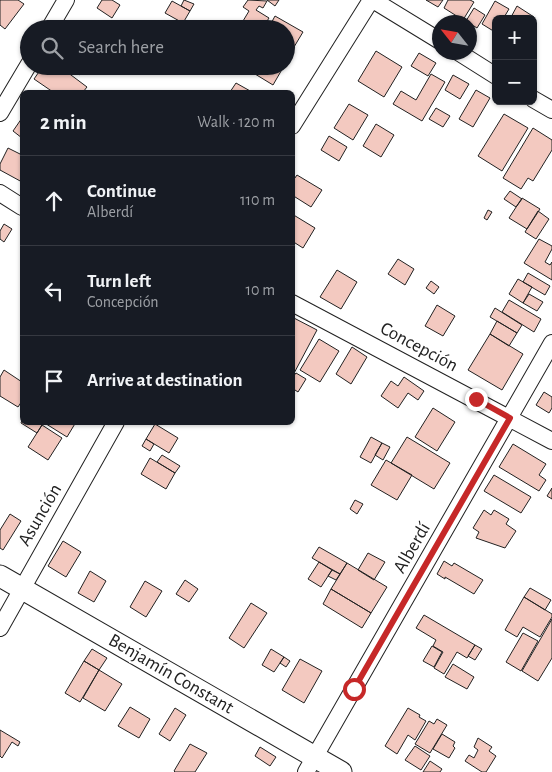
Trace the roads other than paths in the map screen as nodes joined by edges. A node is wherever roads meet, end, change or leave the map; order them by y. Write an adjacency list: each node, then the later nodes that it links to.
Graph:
1 (66, 0): 3 (street)
2 (372, 0): 4 (street); 11 (street)
3 (54, 20)
4 (432, 36)
5 (471, 60): 6 (street)
6 (492, 73)
7 (22, 75): 10 (street)
8 (537, 101): 9 (street)
9 (552, 110)
10 (0, 113)
11 (295, 121)
12 (0, 194): 13 (street)
13 (20, 206)
14 (295, 305): 16 (street, Concepción)
15 (552, 343): 16 (street, Alberdí)
16 (510, 418): 18 (street, Concepción); 22 (street, Alberdí)
17 (114, 425): 20 (street, Asunción)
18 (552, 441)
19 (0, 576): 20 (street, Benjamín Constant)
20 (22, 588): 21 (street, Asunción); 22 (street, Benjamín Constant)
21 (0, 628)
22 (311, 764): 23 (street, Benjamín Constant)
23 (341, 772)

